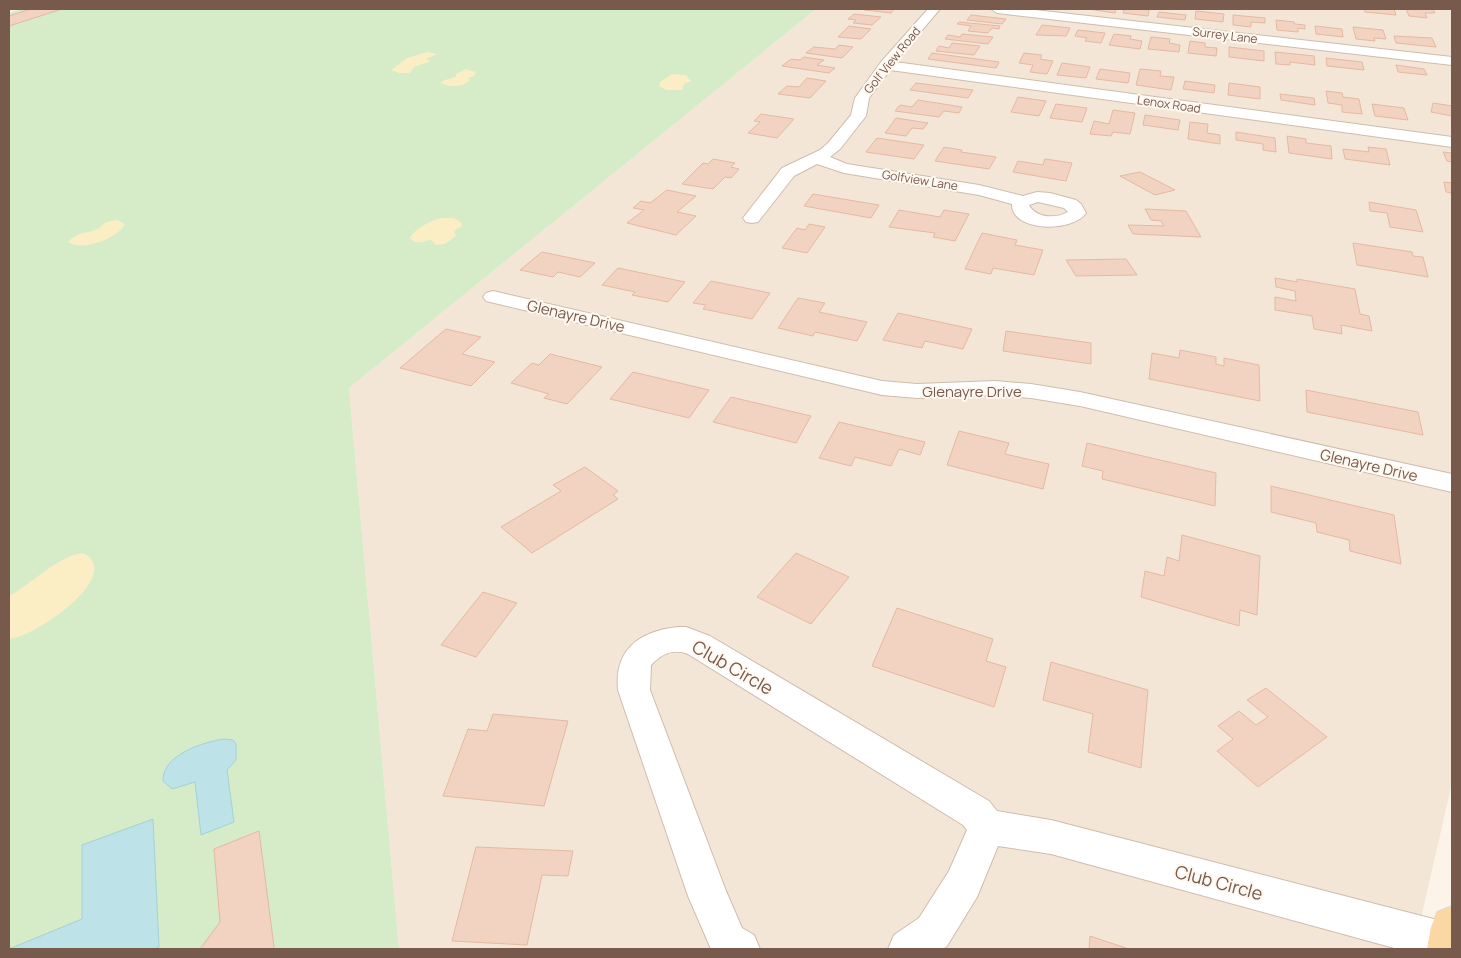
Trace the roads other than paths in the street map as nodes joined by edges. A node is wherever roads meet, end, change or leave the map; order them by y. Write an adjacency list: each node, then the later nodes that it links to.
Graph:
1 (934, 9): 4 (street, Golf View Road)
2 (997, 9): 3 (street, Surrey Lane)
3 (1452, 61)
4 (886, 65): 5 (street, Lenox Road); 6 (street, Golf View Road)
5 (1452, 142)
6 (817, 158): 7 (street, Golfview Lane); 8 (street, Golf View Road)
7 (1023, 201)
8 (752, 218)
9 (493, 297): 10 (street, Glenayre Drive)
10 (1452, 483)
11 (988, 827): 12 (street, Club Circle); 13 (street, Club Circle); 14 (street)
12 (1450, 940)
13 (740, 949)
14 (908, 949)

